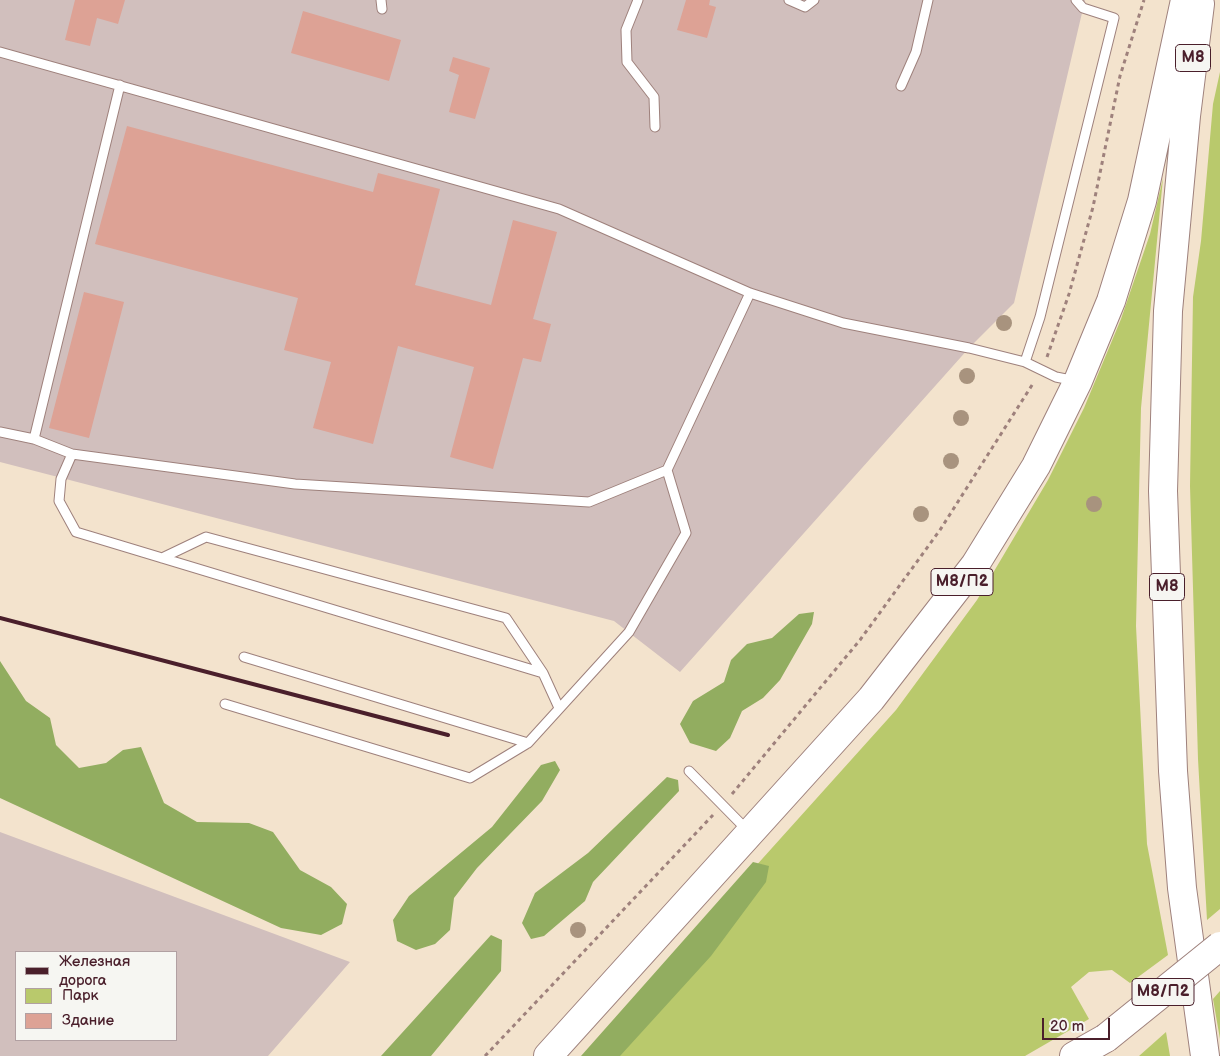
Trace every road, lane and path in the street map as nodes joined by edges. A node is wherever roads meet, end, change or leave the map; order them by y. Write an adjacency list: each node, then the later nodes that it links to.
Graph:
1 (638, 0): 14 (lane)
2 (789, 0): 3 (lane)
3 (814, 0)
4 (928, 0): 12 (lane)
5 (1076, 0): 16 (lane)
6 (1144, 0): 17 (path)
7 (1184, 0): 18 (highway, М8/П2)
8 (1191, 0): 13 (highway, М8)
9 (1201, 0): 13 (highway, М8)
10 (0, 52): 11 (lane)
11 (120, 85): 15 (lane); 20 (lane)
12 (901, 86)
13 (1186, 116): 36 (highway, М8)
14 (655, 127)
15 (750, 293): 16 (lane); 22 (lane)
16 (1025, 362): 17 (lane)
17 (1042, 369): 18 (lane); 30 (path)
18 (1078, 381): 31 (highway, М8/П2)
19 (0, 432): 20 (lane)
20 (34, 439): 21 (lane)
21 (72, 454): 22 (lane); 23 (lane)
22 (667, 470): 27 (lane)
23 (162, 558): 25 (lane); 25 (lane)
24 (244, 657): 28 (lane)
25 (543, 674): 27 (lane)
26 (225, 704): 28 (lane)
27 (559, 708): 28 (lane)
28 (528, 743)
29 (689, 771): 30 (lane)
30 (723, 805): 31 (lane); 33 (path)
31 (750, 834): 34 (highway, М8/П2)
32 (1220, 946): 35 (highway, М8/П2, bridge)
33 (485, 1056)
34 (548, 1056)
35 (1074, 1056)
36 (1205, 1056)

